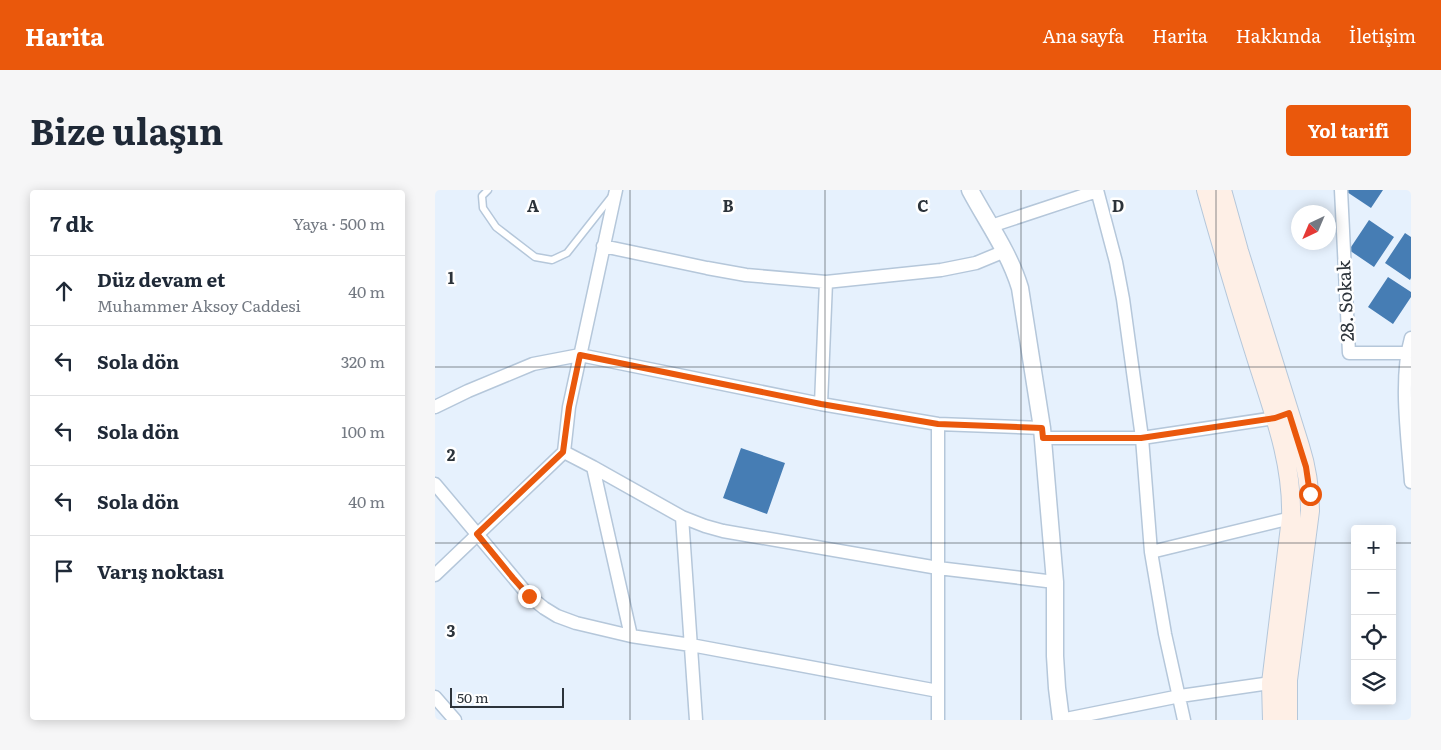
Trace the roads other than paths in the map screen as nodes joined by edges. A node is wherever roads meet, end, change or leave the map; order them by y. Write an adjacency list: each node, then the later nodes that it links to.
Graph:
1 (488, 190): 2 (lane)
2 (616, 190): 9 (street)
3 (970, 190): 8 (street)
4 (1206, 190): 17 (main road)
5 (1222, 190): 17 (main road)
6 (1341, 190): 13 (street, 28. Sokak)
7 (1097, 191): 8 (street); 20 (street)
8 (991, 226): 10 (street)
9 (603, 246): 11 (street); 14 (street)
10 (1005, 251): 11 (street); 19 (street)
11 (826, 282): 15 (street)
12 (1411, 338): 13 (street)
13 (1407, 353): 23 (street)
14 (580, 355): 15 (street); 16 (street); 21 (street)
15 (821, 404): 18 (street)
16 (435, 407)
17 (1282, 415): 20 (street); 26 (main road); 34 (main road)
18 (938, 424): 19 (street); 29 (street)
19 (1042, 433): 20 (street); 31 (street)
20 (1141, 438): 28 (street)
21 (563, 452): 22 (street); 27 (street)
22 (593, 467): 25 (street); 32 (street)
23 (1411, 482)
24 (435, 484): 27 (street)
25 (682, 517): 29 (street); 33 (street)
26 (1291, 518): 28 (street); 34 (main road)
27 (477, 534): 30 (street); 32 (street)
28 (1151, 552): 36 (street)
29 (938, 568): 31 (street); 35 (street)
30 (435, 575)
31 (1055, 582): 41 (street)
32 (631, 636): 33 (street)
33 (691, 645): 35 (street); 39 (street)
34 (1279, 681): 36 (street); 43 (main road); 44 (main road)
35 (938, 692): 40 (street)
36 (1179, 696): 41 (street); 42 (street)
37 (435, 697): 38 (street)
38 (455, 720)
39 (696, 720)
40 (938, 720)
41 (1061, 720)
42 (1184, 720)
43 (1272, 720)
44 (1288, 720)

